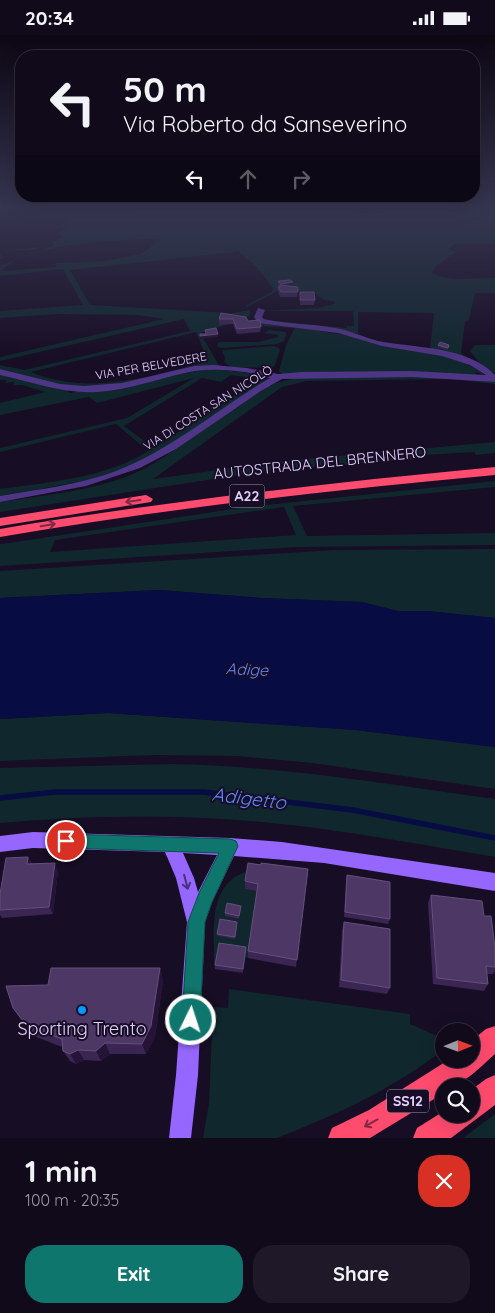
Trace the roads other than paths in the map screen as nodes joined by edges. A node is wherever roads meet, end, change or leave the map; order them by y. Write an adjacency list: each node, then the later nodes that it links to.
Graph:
1 (261, 309): 4 (street, VIA DI COSTA SAN NICOLÒ)
2 (0, 372): 3 (street, VIA PER BELVEDERE)
3 (277, 377): 4 (street, VIA DI COSTA SAN NICOLÒ); 7 (street, VIA DI COSTA SAN NICOLÒ)
4 (494, 379)
5 (495, 462): 8 (highway, AUTOSTRADA DEL BRENNERO / A22, one-way to 8)
6 (495, 471): 9 (highway, AUTOSTRADA DEL BRENNERO / A22, one-way to 6)
7 (0, 499)
8 (0, 522)
9 (0, 533)
10 (0, 844): 11 (street)
11 (170, 844): 12 (street); 14 (street, one-way to 14)
12 (230, 846): 13 (street); 14 (street)
13 (495, 882)
14 (196, 922): 21 (street)
15 (495, 1038): 16 (highway, SS12)
16 (480, 1050)
17 (458, 1068): 22 (highway, SS12, one-way to 22)
18 (495, 1088): 19 (highway)
19 (480, 1100)
20 (450, 1123): 23 (highway, SS12)
21 (180, 1138)
22 (342, 1138)
23 (427, 1138)

